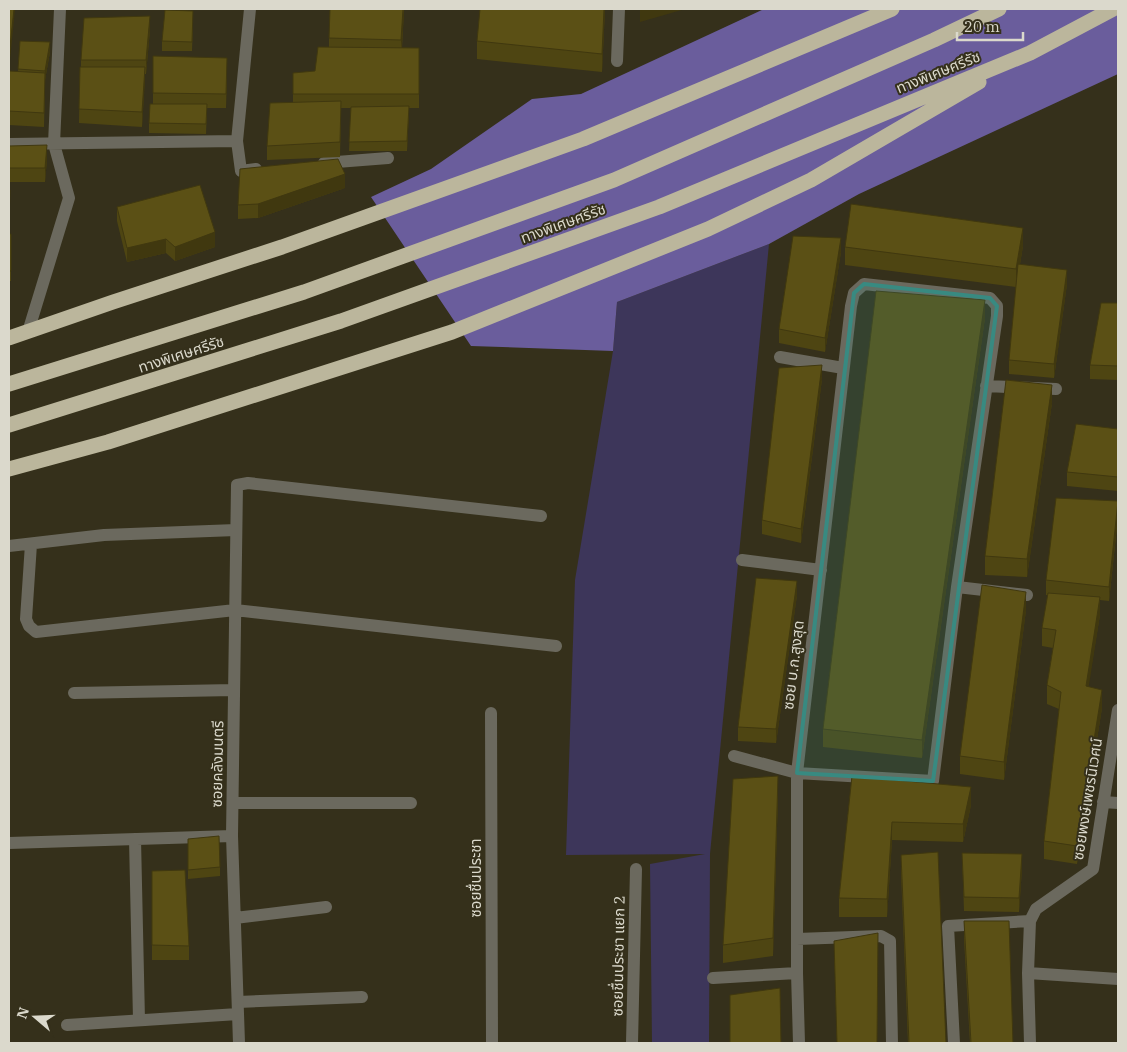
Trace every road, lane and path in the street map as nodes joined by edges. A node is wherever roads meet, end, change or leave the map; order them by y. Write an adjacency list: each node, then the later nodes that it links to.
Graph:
1 (60, 9): 11 (street)
2 (250, 9): 9 (street)
3 (619, 9): 8 (street)
4 (892, 9): 15 (highway)
5 (999, 9): 19 (highway, ทางพิเศษศรีรัช)
6 (1113, 9): 7 (highway, ทางพิเศษศรีรัช)
7 (1030, 53): 22 (highway, ทางพิเศษศรีรัช); 23 (highway)
8 (617, 61)
9 (237, 141): 11 (street); 14 (street)
10 (9, 144): 11 (street)
11 (54, 144): 15 (street)
12 (388, 158): 13 (street)
13 (310, 165)
14 (271, 168)
15 (28, 332): 16 (highway)
16 (9, 338)
17 (780, 357): 18 (street)
18 (843, 368): 20 (street, ซอย บ.ก.สูงสุด); 29 (street, ซอย บ.ก.สูงสุด)
19 (9, 384)
20 (986, 386): 21 (street); 30 (street)
21 (1056, 389)
22 (9, 425)
23 (9, 469)
24 (541, 516): 25 (street, ซอยคลังมนตรี)
25 (236, 530): 26 (street); 32 (street, ซอยคลังมนตรี)
26 (31, 544): 27 (street); 32 (street)
27 (9, 546)
28 (742, 560): 29 (street)
29 (820, 570): 39 (street, ซอย บ.ก.สูงสุด)
30 (957, 588): 31 (street); 39 (street)
31 (1027, 595)
32 (235, 610): 33 (street); 34 (street, ซอยคลังมนตรี)
33 (556, 646)
34 (234, 690): 35 (street); 41 (street, ซอยคลังมนตรี)
35 (74, 693)
36 (1118, 710): 40 (street, ซอยพงษ์เพชรนิเวศน์)
37 (492, 713): 61 (street, ซอยชื่นประชา)
38 (734, 756): 39 (street)
39 (797, 774): 51 (street, ซอย บ.ก.สูงสุด)
40 (1104, 802): 42 (street); 50 (street, ซอยพงษ์เพชรนิเวศน์)
41 (233, 803): 43 (street); 44 (street, ซอยคลังมนตรี)
42 (1118, 803)
43 (410, 804)
44 (232, 836): 45 (street); 49 (street, ซอยคลังมนตรี)
45 (135, 839): 46 (street); 58 (street)
46 (9, 843)
47 (636, 869): 62 (street, ซอยชื่นประชา แยก 2)
48 (326, 907): 49 (street)
49 (235, 918): 57 (street, ซอยคลังมนตรี)
50 (1030, 921): 53 (street); 65 (street)
51 (797, 939): 52 (street, ซอย บ.ก.สูงสุด); 64 (street)
52 (797, 973): 54 (street); 63 (street, ซอย บ.ก.สูงสุด)
53 (1028, 973): 55 (street); 66 (street)
54 (714, 978)
55 (1118, 979)
56 (362, 996): 57 (street)
57 (238, 1008): 58 (street); 60 (street, ซอยคลังมนตรี)
58 (139, 1020): 59 (street)
59 (67, 1025)
60 (239, 1043)
61 (492, 1043)
62 (632, 1043)
63 (799, 1043)
64 (892, 1043)
65 (954, 1043)
66 (1030, 1043)

